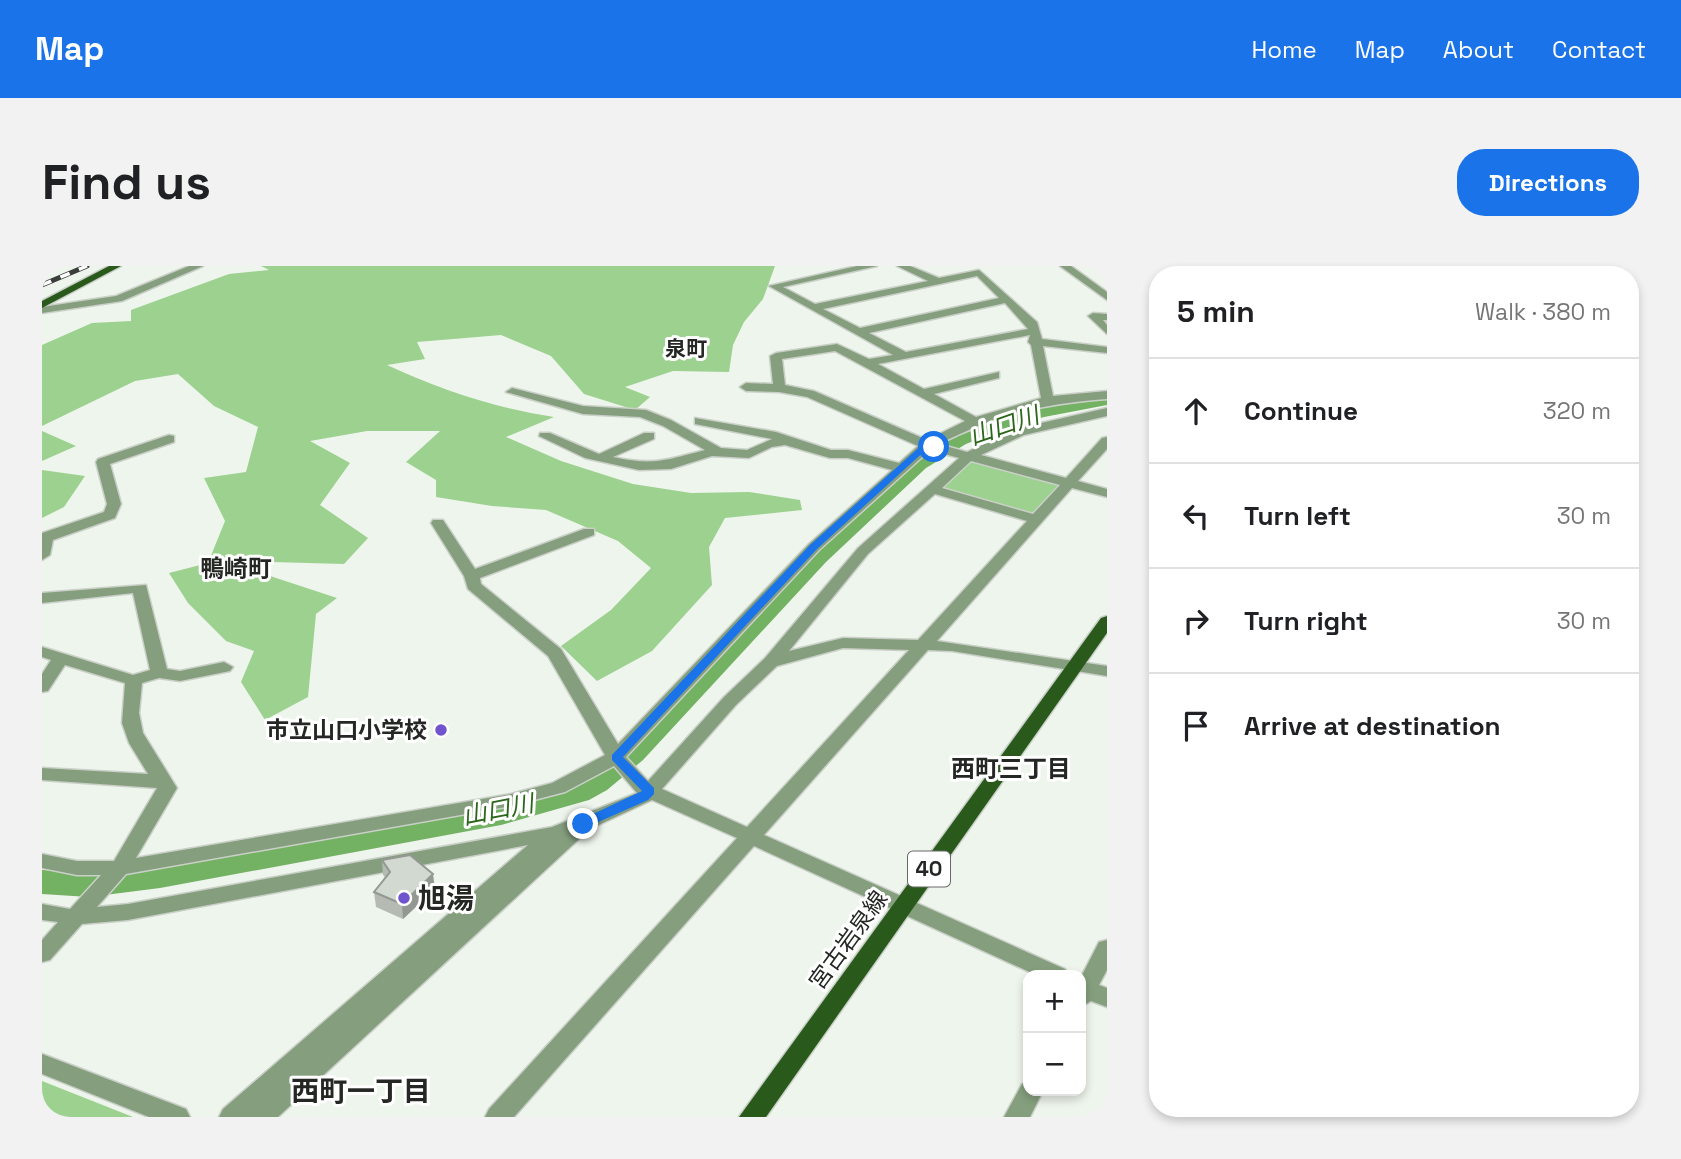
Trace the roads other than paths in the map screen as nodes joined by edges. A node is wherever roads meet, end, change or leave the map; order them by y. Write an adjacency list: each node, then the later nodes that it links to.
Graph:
1 (50, 266): 7 (street)
2 (116, 266): 13 (main road)
3 (198, 266): 13 (street)
4 (872, 266): 8 (street)
5 (902, 266): 9 (street)
6 (1065, 266): 11 (street)
7 (42, 270)
8 (833, 274): 10 (street); 14 (street)
9 (939, 282): 10 (street); 12 (street)
10 (880, 294): 14 (street)
11 (1107, 297)
12 (1008, 299): 17 (street); 18 (street)
13 (42, 307)
14 (813, 308): 17 (street)
15 (1107, 317): 16 (street)
16 (1107, 331)
17 (858, 332): 20 (street)
18 (1033, 337): 19 (street); 20 (street); 28 (street)
19 (1107, 350)
20 (904, 356): 21 (street)
21 (868, 363): 24 (street); 26 (street)
22 (995, 376): 26 (street)
23 (746, 387): 24 (street)
24 (779, 388): 37 (street)
25 (512, 392): 38 (street)
26 (923, 393): 31 (street)
27 (1107, 395): 28 (street)
28 (1048, 400): 31 (street)
29 (1107, 412): 39 (street)
30 (699, 421): 35 (street)
31 (975, 421): 37 (street)
32 (545, 436): 40 (street)
33 (649, 436): 40 (street)
34 (169, 439): 48 (street)
35 (785, 441): 38 (street); 41 (street)
36 (1107, 441): 42 (street)
37 (930, 446): 39 (street); 41 (street)
38 (718, 452): 40 (street)
39 (967, 455): 42 (street); 43 (street)
40 (601, 458)
41 (901, 468): 62 (street)
42 (1069, 483): 44 (street); 45 (street)
43 (932, 489): 45 (street); 55 (street)
44 (1107, 494)
45 (1037, 519): 52 (street)
46 (438, 523): 49 (street)
47 (589, 532): 49 (street)
48 (42, 555)
49 (472, 576): 62 (street)
50 (42, 598): 59 (street)
51 (1107, 621): 56 (main road, 宮古岩泉線 / 40)
52 (924, 645): 55 (street); 56 (street); 68 (street)
53 (42, 652): 54 (street)
54 (61, 658): 60 (street); 61 (street)
55 (771, 662): 65 (street)
56 (1076, 665): 58 (street); 71 (main road, 宮古岩泉線 / 40)
57 (224, 667): 59 (street)
58 (1107, 671)
59 (159, 673): 60 (street)
60 (133, 680): 64 (street)
61 (42, 687)
62 (616, 757): 65 (street); 70 (street)
63 (42, 774): 64 (street)
64 (163, 781): 70 (street)
65 (646, 789): 66 (street); 68 (street)
66 (583, 824): 67 (street); 84 (street)
67 (554, 832): 73 (street); 83 (street)
68 (751, 837): 71 (street); 85 (street)
69 (42, 861): 70 (street)
70 (120, 867): 73 (street)
71 (903, 905): 76 (street); 86 (main road, 宮古岩泉線 / 40)
72 (42, 912): 73 (street)
73 (77, 913): 75 (street)
74 (1107, 948): 77 (street)
75 (42, 954)
76 (1046, 970)
77 (1086, 984)
78 (1086, 992): 79 (street)
79 (1107, 998)
80 (42, 1064): 82 (street)
81 (1028, 1096): 87 (street)
82 (177, 1117)
83 (232, 1117)
84 (261, 1117)
85 (498, 1117)
86 (752, 1117)
87 (1017, 1117)

